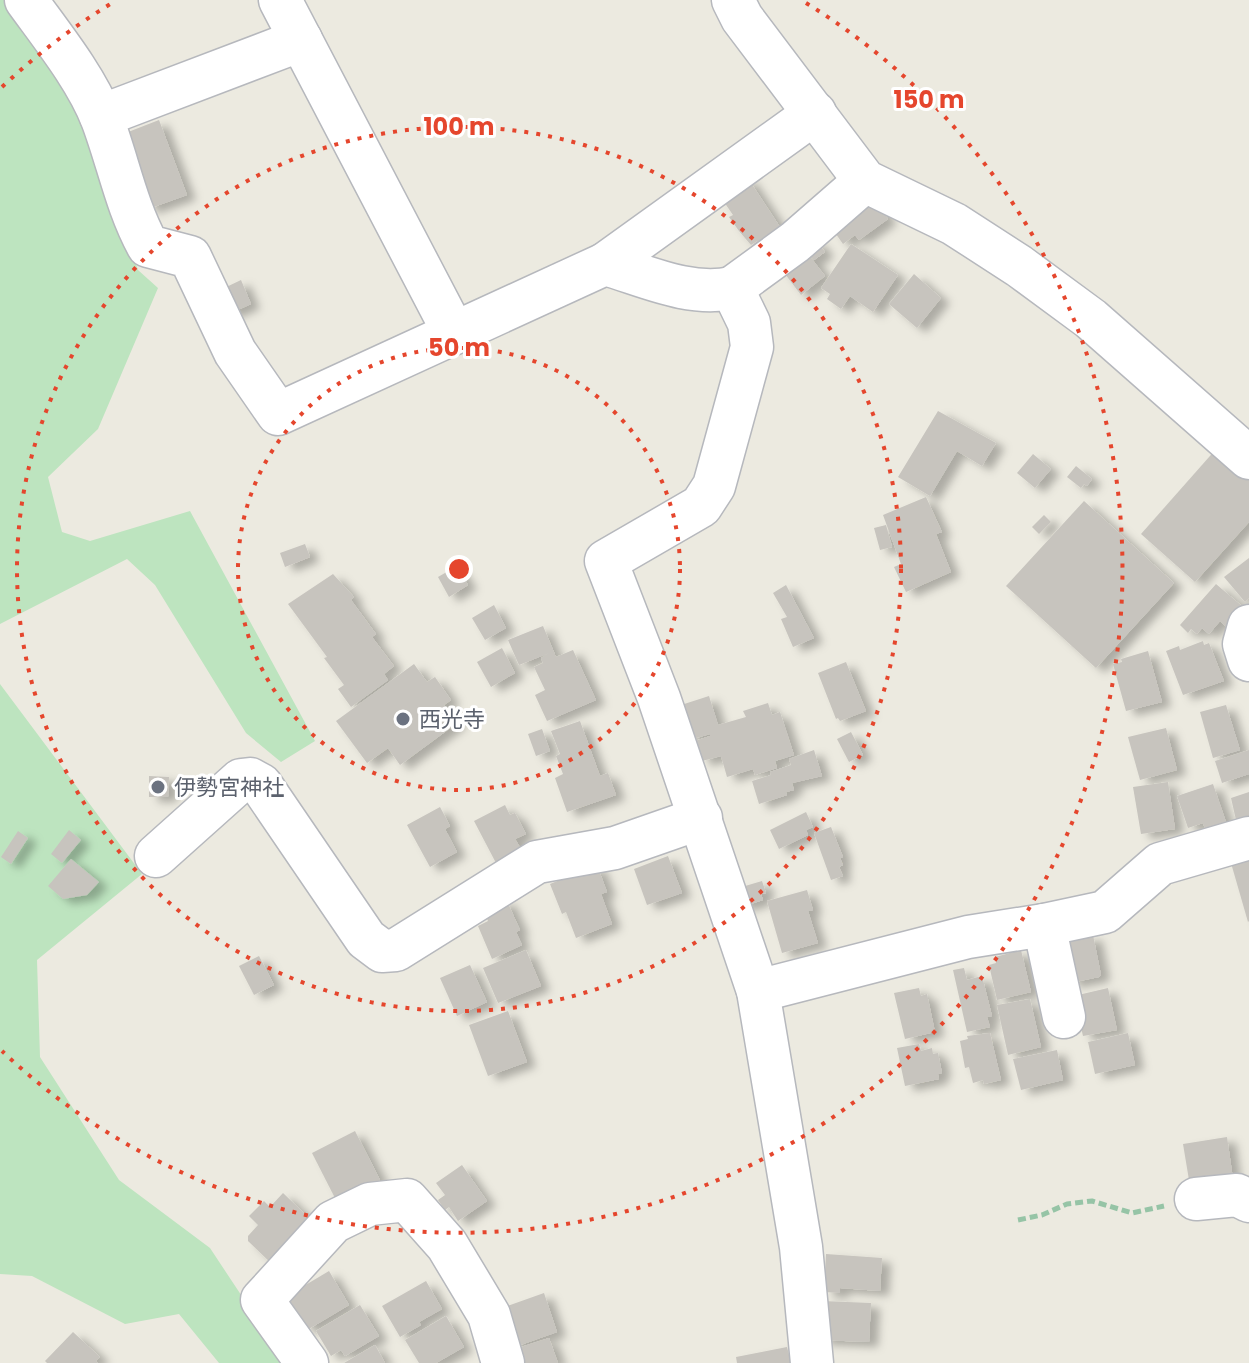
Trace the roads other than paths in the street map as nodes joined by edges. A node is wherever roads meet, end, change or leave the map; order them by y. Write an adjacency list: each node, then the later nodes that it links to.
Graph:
1 (26, 0): 6 (street)
2 (280, 0): 4 (street)
3 (733, 0): 5 (street)
4 (301, 40): 6 (street); 10 (street)
5 (815, 113): 7 (street); 8 (street)
6 (101, 116): 10 (street)
7 (865, 181): 9 (street); 11 (street)
8 (605, 264): 9 (street); 10 (street)
9 (740, 306): 14 (street)
10 (454, 333)
11 (1249, 458)
12 (1249, 626): 13 (street)
13 (1249, 660)
14 (701, 818): 16 (street); 18 (street)
15 (1249, 838): 17 (street)
16 (156, 856)
17 (1044, 925): 18 (street); 19 (street)
18 (758, 991): 24 (street)
19 (1064, 1017)
20 (1196, 1199): 21 (street)
21 (1249, 1201)
22 (307, 1363): 23 (street)
23 (503, 1363)
24 (812, 1363)

